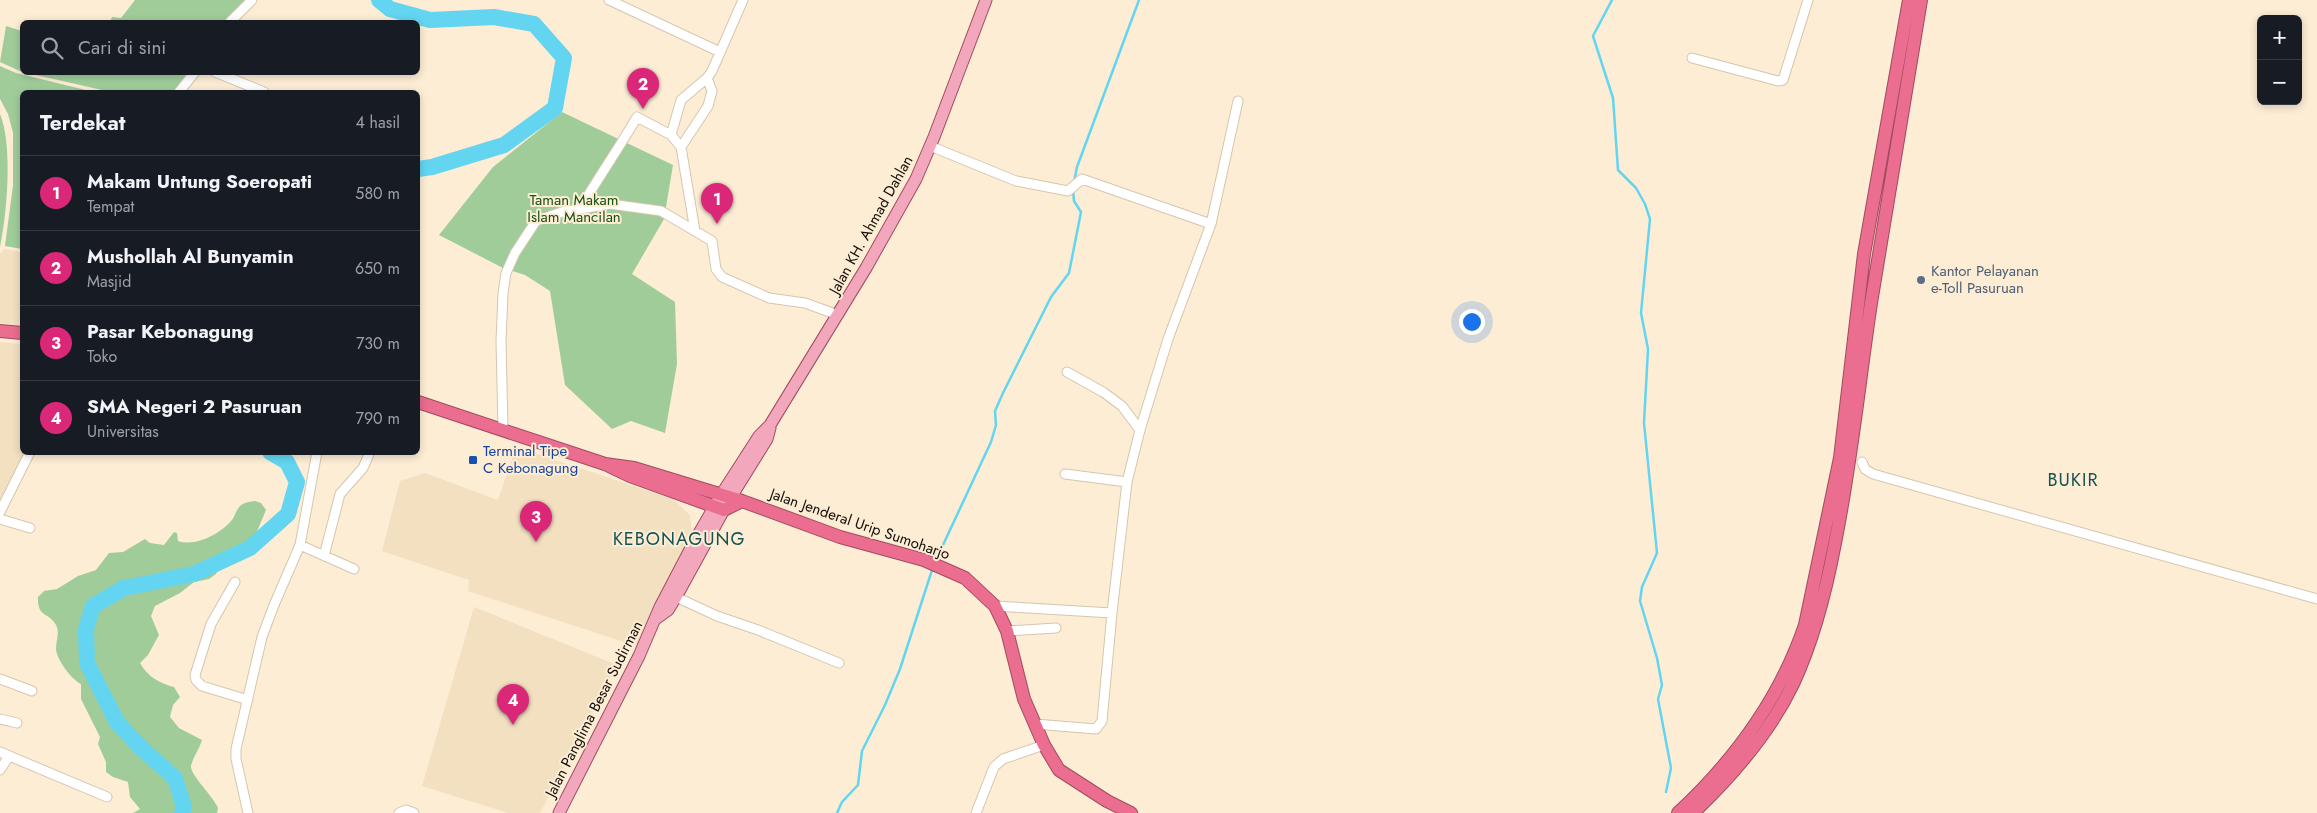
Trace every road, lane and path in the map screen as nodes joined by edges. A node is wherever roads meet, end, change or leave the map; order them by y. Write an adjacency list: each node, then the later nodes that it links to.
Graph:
1 (252, 0): 8 (street)
2 (609, 0): 9 (street)
3 (743, 0): 9 (street)
4 (986, 0): 18 (main road, Jalan KH. Ahmad Dahlan)
5 (1808, 0): 10 (street)
6 (1909, 0): 69 (highway)
7 (1921, 0): 70 (highway)
8 (232, 20)
9 (720, 52): 13 (street)
10 (1692, 58)
11 (193, 75): 14 (street)
12 (222, 75): 15 (street)
13 (707, 78): 17 (street); 19 (street)
14 (181, 90)
15 (259, 90)
16 (1238, 101): 21 (street)
17 (671, 135): 19 (street); 20 (street)
18 (930, 146): 21 (street); 23 (main road, Jalan KH. Ahmad Dahlan)
19 (681, 147): 22 (street)
20 (580, 209): 22 (street); 28 (street)
21 (1211, 224): 29 (street)
22 (695, 231): 23 (street)
23 (838, 315): 36 (main road, Jalan KH. Ahmad Dahlan)
24 (0, 331): 25 (highway)
25 (20, 333)
26 (1067, 372): 29 (street)
27 (420, 403): 28 (highway, Jalan Jenderal Urip Sumoharjo)
28 (503, 430): 36 (highway, Jalan Jenderal Urip Sumoharjo)
29 (1140, 430): 35 (street)
30 (28, 455): 37 (street)
31 (316, 455): 40 (street)
32 (369, 455): 41 (street)
33 (1862, 462): 45 (street)
34 (1065, 474): 35 (street)
35 (1127, 482): 47 (street)
36 (726, 502): 44 (main road, Jalan Panglima Besar Sudirman); 46 (highway, Jalan Jenderal Urip Sumoharjo); 48 (main road, Jalan Panglima Besar Sudirman)
37 (0, 512)
38 (0, 519): 39 (street)
39 (30, 528)
40 (300, 545): 41 (street); 54 (street)
41 (324, 556): 42 (street)
42 (354, 569)
43 (236, 582): 54 (street)
44 (676, 596): 48 (main road, Jalan Panglima Besar Sudirman); 51 (street)
45 (2317, 599)
46 (995, 606): 47 (street); 50 (highway, Jalan Jenderal Urip Sumoharjo)
47 (1112, 613): 57 (street)
48 (657, 618): 66 (main road, Jalan Panglima Besar Sudirman)
49 (1056, 628): 50 (street)
50 (1007, 631): 57 (highway, Jalan Jenderal Urip Sumoharjo)
51 (839, 663)
52 (0, 679): 53 (street)
53 (32, 691)
54 (248, 700): 63 (street)
55 (0, 719): 56 (street)
56 (17, 723)
57 (1035, 724): 58 (highway, Jalan Jenderal Urip Sumoharjo)
58 (1044, 745): 67 (street); 68 (highway, Jalan Jenderal Urip Sumoharjo)
59 (0, 752): 60 (street)
60 (9, 756): 61 (street); 62 (street)
61 (0, 770)
62 (107, 797)
63 (248, 813)
64 (399, 813): 65 (street)
65 (414, 813)
66 (559, 813)
67 (976, 813)
68 (1131, 813)
69 (1678, 813)
70 (1693, 813)

